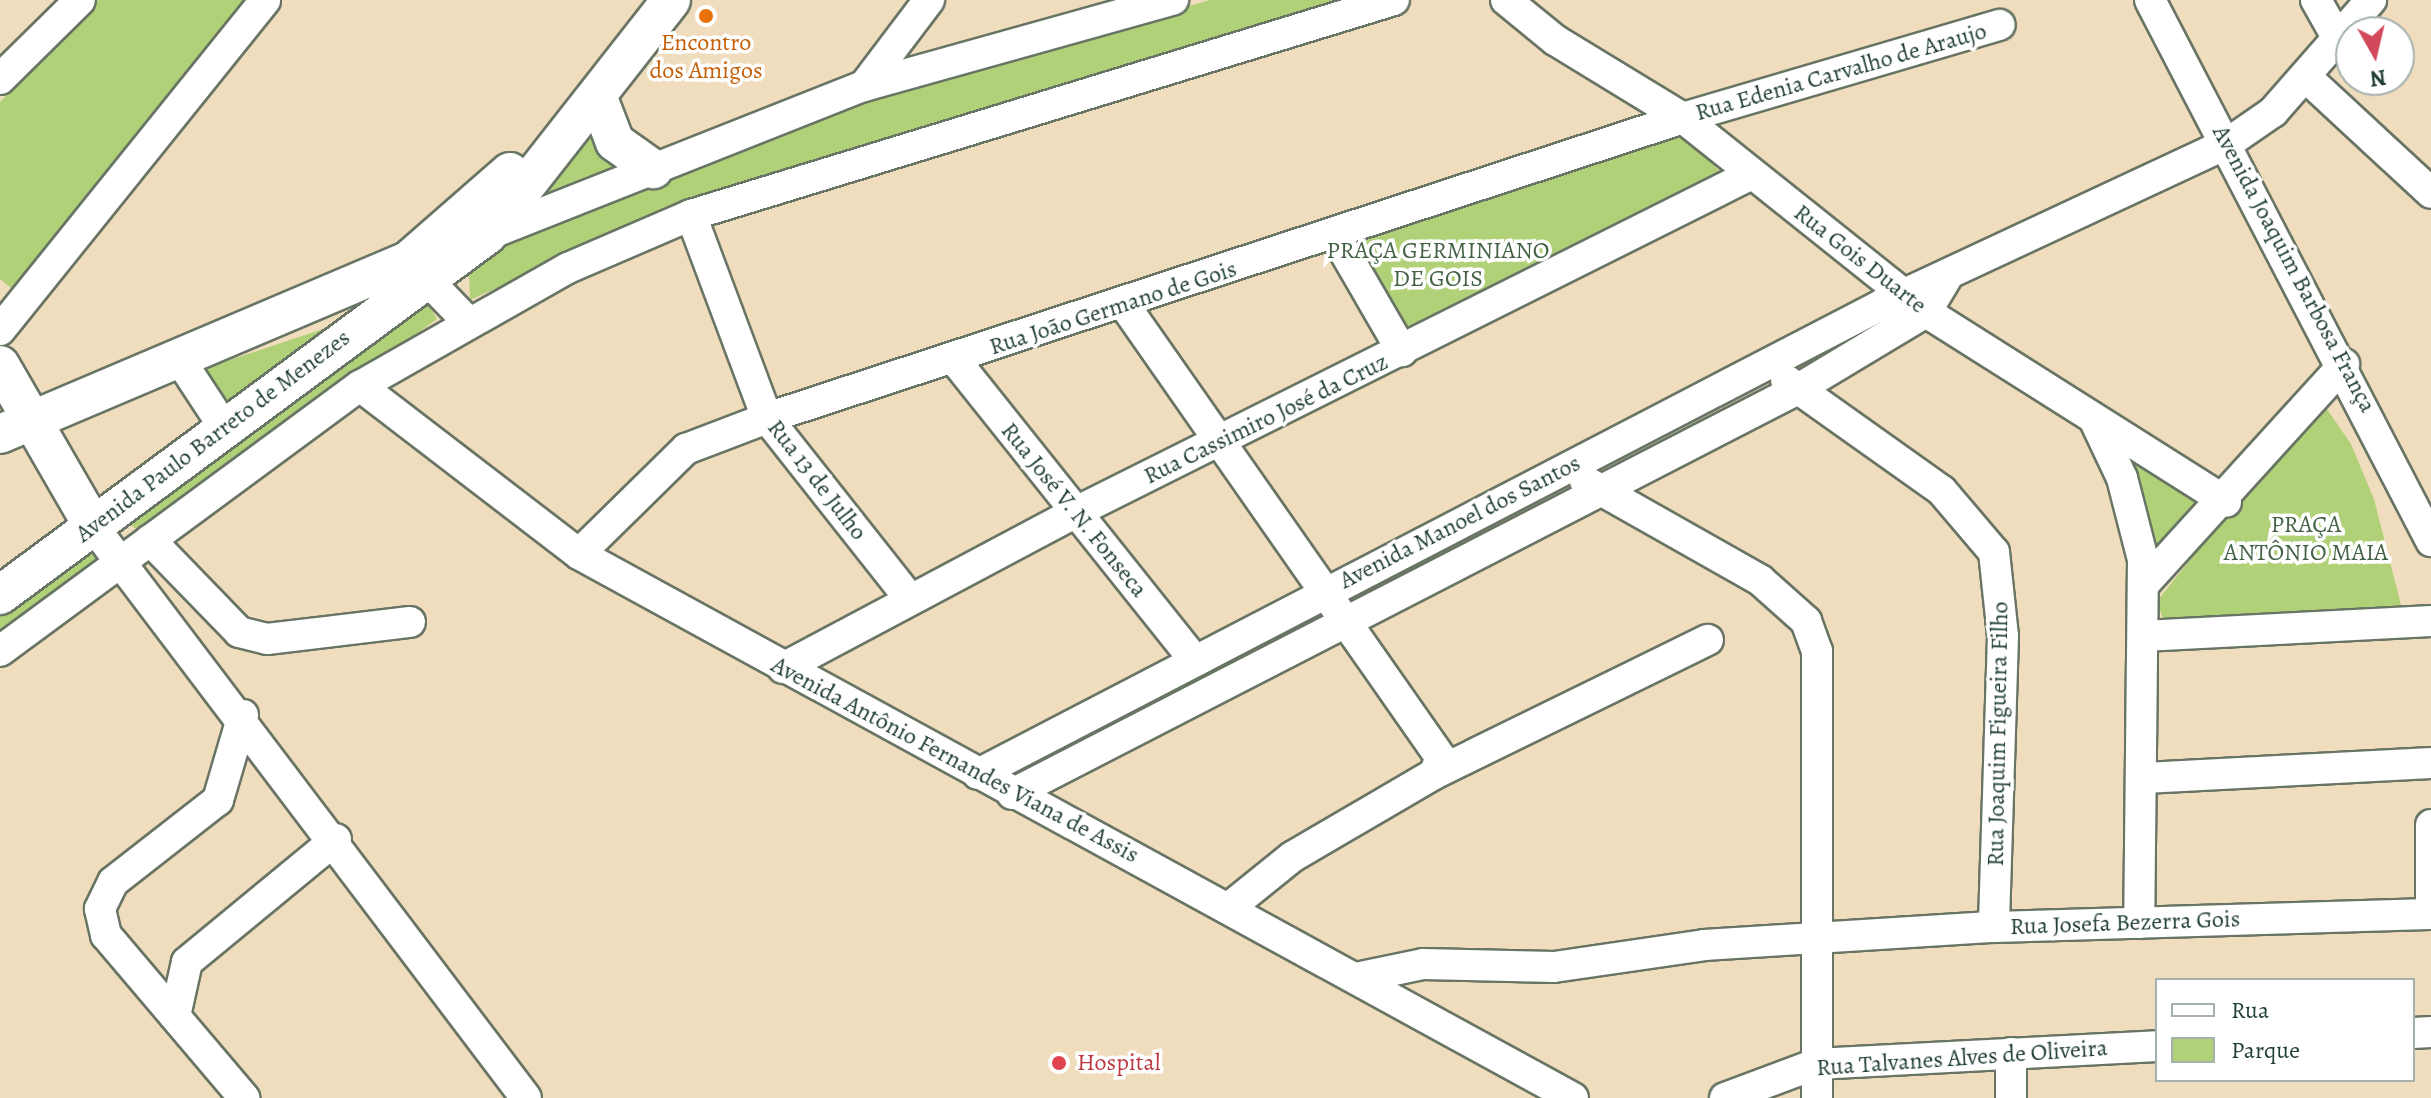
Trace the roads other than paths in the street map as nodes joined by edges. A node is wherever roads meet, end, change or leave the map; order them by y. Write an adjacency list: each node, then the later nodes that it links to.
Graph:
1 (80, 0): 17 (street)
2 (265, 0): 32 (street)
3 (644, 0): 28 (main road)
4 (671, 0): 19 (main road)
5 (929, 0): 18 (street)
6 (1173, 0): 18 (street)
7 (1394, 0): 25 (street)
8 (1506, 0): 20 (street, Rua Gois Duarte)
9 (2150, 0): 21 (street, Avenida Joaquim Barbosa França)
10 (2316, 0): 14 (street)
11 (2371, 0): 12 (street, Avenida Manoel dos Santos)
12 (2357, 16)
13 (2000, 25): 20 (street, Rua Edenia Carvalho de Araujo)
14 (2335, 34)
15 (2335, 43): 16 (street, Avenida Manoel dos Santos)
16 (2307, 78): 21 (street, Avenida Manoel dos Santos); 24 (street)
17 (0, 79)
18 (864, 86): 22 (street)
19 (598, 98): 22 (main road); 26 (main road)
20 (1683, 118): 23 (street, Rua Gois Duarte); 27 (street, Rua João Germano de Gois)
21 (2228, 143): 29 (street, Avenida Manoel dos Santos); 37 (street, Avenida Joaquim Barbosa França)
22 (653, 169): 26 (street)
23 (1752, 174): 29 (street, Rua Gois Duarte); 33 (street, Rua Cassimiro José da Cruz)
24 (2431, 193)
25 (691, 215): 31 (street); 41 (street, Rua 13 de Julho)
26 (487, 235): 28 (main road)
27 (1336, 237): 30 (street, Rua João Germano de Gois); 33 (street)
28 (418, 270): 31 (street); 35 (main road, Avenida Paulo Barreto de Menezes); 44 (main road, Avenida Paulo Barreto de Menezes)
29 (1917, 302): 36 (street, Avenida Manoel dos Santos); 40 (street, Avenida Manoel dos Santos); 42 (street, Rua Gois Duarte)
30 (1123, 303): 34 (street, Rua João Germano de Gois); 45 (street)
31 (467, 321): 39 (street)
32 (0, 330)
33 (1402, 351): 45 (street, Rua Cassimiro José da Cruz)
34 (955, 360): 41 (street, Rua João Germano de Gois); 49 (street, Rua José V. N. Fonseca)
35 (182, 363): 43 (main road, Avenida Paulo Barreto de Menezes); 44 (street)
36 (1766, 363): 40 (street, Rua Joaquim Figueira Filho); 46 (street, Avenida Manoel dos Santos)
37 (2344, 364): 48 (street); 52 (street, Avenida Joaquim Barbosa França)
38 (0, 365): 43 (main road)
39 (360, 386): 51 (street); 53 (street, Avenida Antônio Fernandes Viana de Assis)
40 (1798, 389): 47 (street, Avenida Manoel dos Santos); 79 (street, Rua Joaquim Figueira Filho)
41 (767, 418): 53 (street, Rua João Germano de Gois); 58 (street, Rua 13 de Julho)
42 (2096, 423): 48 (street, Rua Gois Duarte); 55 (street)
43 (13, 427): 50 (main road)
44 (224, 427): 50 (main road, Avenida Paulo Barreto de Menezes)
45 (1220, 441): 49 (street, Rua Cassimiro José da Cruz); 56 (street)
46 (1568, 468): 47 (street); 56 (street, Avenida Manoel dos Santos)
47 (1596, 489): 59 (street, Avenida Manoel dos Santos); 80 (street)
48 (2226, 502): 55 (street)
49 (1074, 513): 58 (street, Rua Cassimiro José da Cruz); 65 (street, Rua José V. N. Fonseca)
50 (93, 526): 54 (street); 57 (main road, Avenida Paulo Barreto de Menezes)
51 (150, 540): 54 (street); 61 (street)
52 (2431, 541)
53 (579, 554): 66 (street, Avenida Antônio Fernandes Viana de Assis)
54 (121, 562): 64 (street); 67 (street)
55 (2145, 583): 62 (street)
56 (1322, 592): 59 (street); 65 (street, Avenida Manoel dos Santos)
57 (0, 595)
58 (910, 599): 66 (street, Rua Cassimiro José da Cruz)
59 (1341, 620): 68 (street); 72 (street, Avenida Manoel dos Santos)
60 (2431, 621): 62 (street)
61 (410, 622)
62 (2144, 636): 71 (street)
63 (1708, 640): 68 (street)
64 (0, 651)
65 (1194, 659): 70 (street, Avenida Manoel dos Santos)
66 (783, 668): 70 (street, Avenida Antônio Fernandes Viana de Assis)
67 (243, 715): 74 (street); 82 (street)
68 (1437, 762): 76 (street)
69 (2431, 763): 71 (street)
70 (978, 774): 72 (street, Avenida Antônio Fernandes Viana de Assis)
71 (2145, 778): 78 (street)
72 (1012, 794): 76 (street, Avenida Antônio Fernandes Viana de Assis)
73 (2431, 825): 75 (street)
74 (336, 839): 82 (street); 87 (street)
75 (2431, 899)
76 (1230, 907): 81 (street, Avenida Antônio Fernandes Viana de Assis)
77 (2431, 914): 78 (street, Rua Josefa Bezerra Gois)
78 (2139, 923): 79 (street, Rua Josefa Bezerra Gois)
79 (1994, 927): 80 (street, Rua Josefa Bezerra Gois)
80 (1819, 937): 81 (street, Rua Josefa Bezerra Gois); 85 (street)
81 (1356, 978): 88 (street, Avenida Antônio Fernandes Viana de Assis)
82 (175, 1016): 86 (street)
83 (2155, 1046): 84 (street, Rua Talvanes Alves de Oliveira)
84 (2011, 1053): 85 (street, Rua Talvanes Alves de Oliveira); 91 (street)
85 (1816, 1064): 89 (street, Rua Talvanes Alves de Oliveira); 90 (street)
86 (244, 1098)
87 (526, 1098)
88 (1573, 1098)
89 (1725, 1098)
90 (1817, 1098)
91 (2011, 1098)

